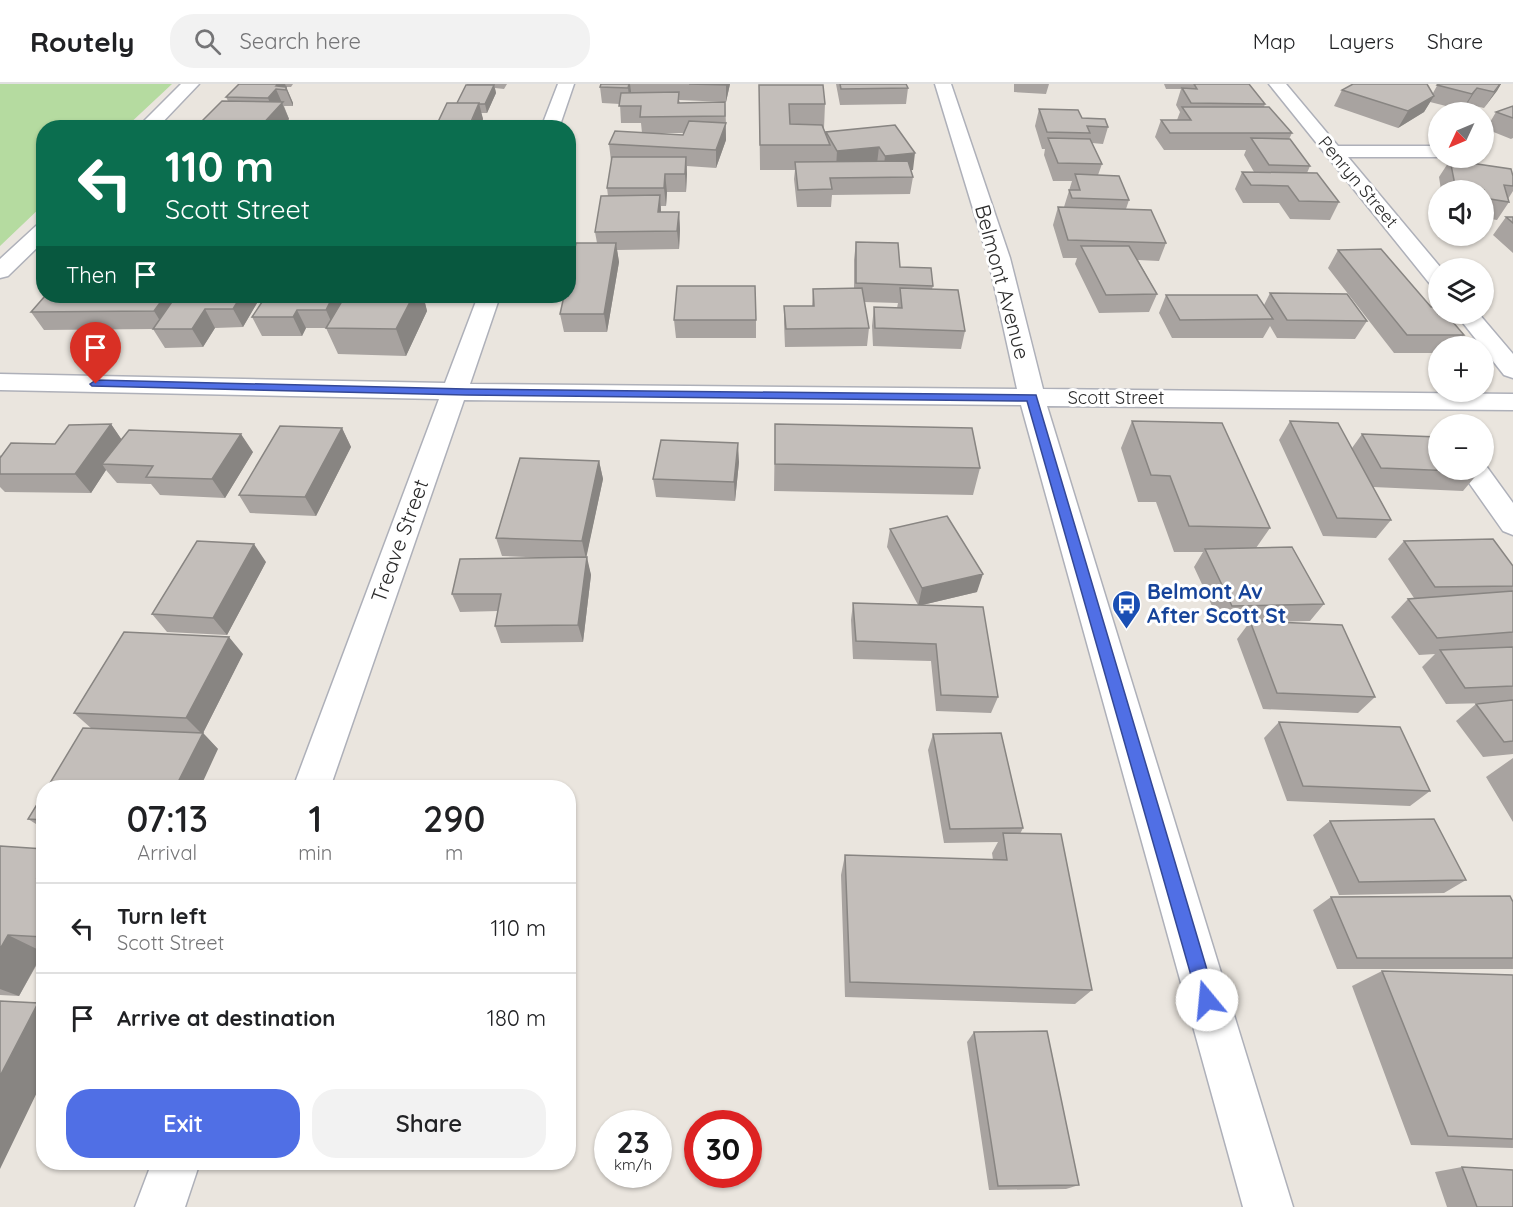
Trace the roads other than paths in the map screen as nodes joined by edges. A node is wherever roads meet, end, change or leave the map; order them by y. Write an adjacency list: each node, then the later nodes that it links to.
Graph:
1 (190, 84): 5 (street)
2 (566, 84): 6 (street)
3 (943, 84): 17 (street, Belmont Avenue)
4 (1277, 84): 8 (street, Penryn Street)
5 (154, 120)
6 (553, 120)
7 (1428, 152): 8 (street)
8 (1334, 153): 10 (street, Penryn Street)
9 (36, 237): 11 (street)
10 (1428, 267)
11 (0, 271)
12 (486, 303): 16 (street, Treave Street)
13 (1475, 324): 14 (street)
14 (1513, 370)
15 (0, 382): 16 (street, Scott Street)
16 (454, 392): 17 (street, Scott Street); 23 (street, Treave Street)
17 (1032, 398): 18 (street, Scott Street); 26 (street, Belmont Avenue)
18 (1424, 400): 19 (street, Scott Street); 20 (street)
19 (1513, 402)
20 (1434, 414)
21 (1481, 480): 22 (street)
22 (1513, 524)
23 (314, 780)
24 (173, 1170): 25 (street)
25 (160, 1207)
26 (1268, 1207)

